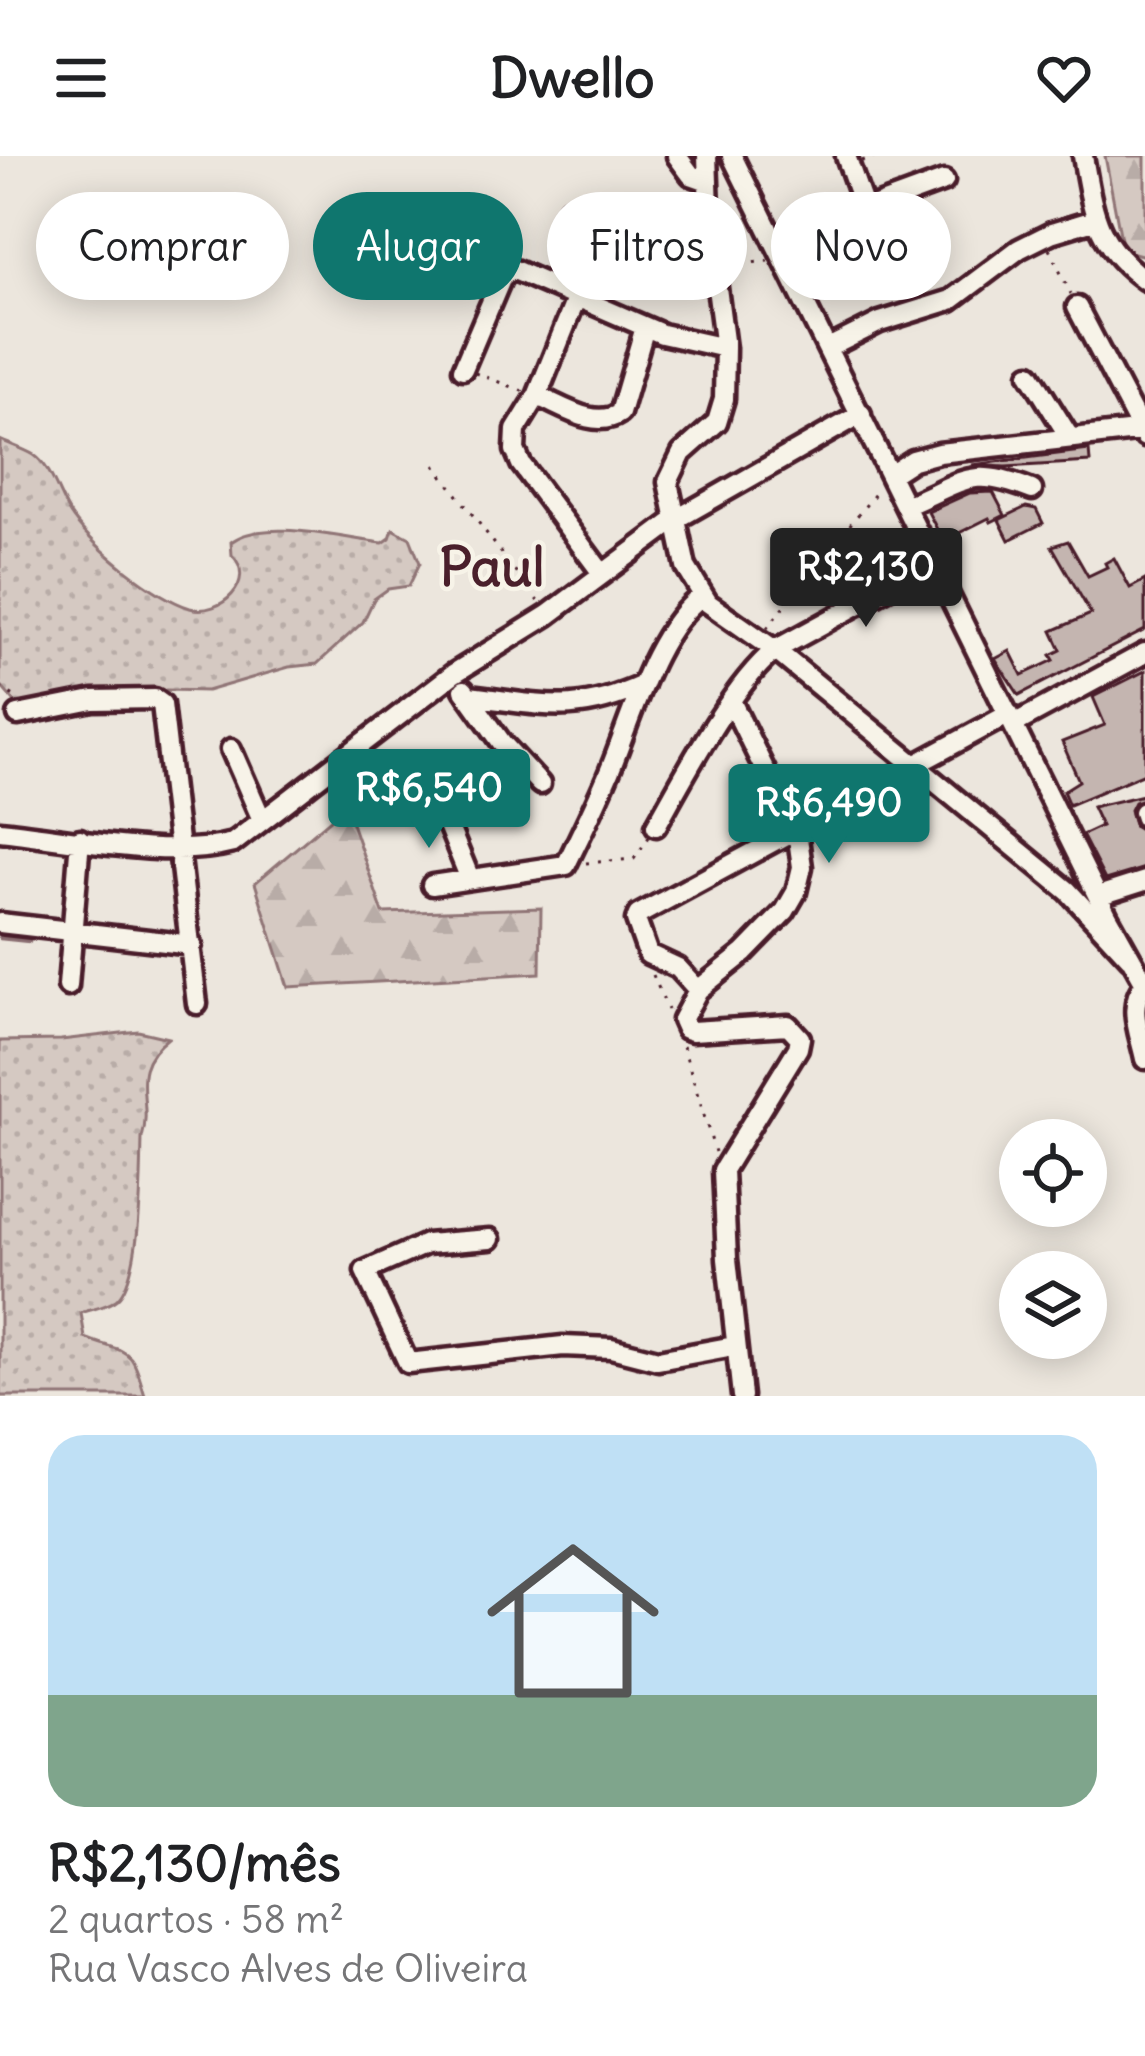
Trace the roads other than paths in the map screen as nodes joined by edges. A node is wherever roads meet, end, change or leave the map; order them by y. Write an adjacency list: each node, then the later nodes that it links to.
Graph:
1 (677, 156): 6 (street)
2 (707, 156): 6 (street)
3 (732, 156): 20 (street)
4 (846, 156): 9 (street)
5 (1083, 156): 11 (street)
6 (708, 182): 8 (street)
7 (944, 182): 10 (street)
8 (708, 192)
9 (859, 192)
10 (916, 192)
11 (1094, 220): 12 (street); 20 (street)
12 (1145, 280)
13 (547, 284): 21 (street)
14 (575, 300): 23 (street)
15 (581, 300): 18 (street)
16 (720, 300): 19 (street)
17 (1077, 307): 25 (street)
18 (645, 327): 19 (street); 23 (street)
19 (725, 348): 31 (street)
20 (828, 348): 24 (street)
21 (463, 368)
22 (1030, 374): 26 (street)
23 (537, 397): 33 (street)
24 (861, 414): 27 (street); 31 (street)
25 (1144, 433): 26 (street)
26 (1070, 438): 27 (street)
27 (890, 475): 29 (street)
28 (1033, 490): 29 (street)
29 (905, 506): 32 (street)
30 (564, 510): 33 (street)
31 (675, 520): 33 (street); 34 (street)
32 (934, 563): 35 (street); 42 (street)
33 (604, 569): 37 (street)
34 (702, 596): 35 (street); 38 (street)
35 (766, 645): 40 (street); 44 (street)
36 (1145, 653): 42 (street)
37 (453, 674): 39 (street); 47 (street)
38 (644, 685): 39 (street); 53 (street)
39 (467, 697): 45 (street)
40 (732, 703): 48 (street); 49 (street)
41 (18, 715): 52 (street)
42 (1011, 719): 44 (street); 56 (street)
43 (231, 749): 47 (street)
44 (910, 765): 49 (street); 60 (street)
45 (540, 784)
46 (439, 803): 53 (street)
47 (262, 820): 52 (street)
48 (656, 826)
49 (794, 829): 63 (street); 63 (street)
50 (0, 831): 51 (street)
51 (80, 839): 52 (street); 58 (street)
52 (178, 849): 59 (street)
53 (470, 879): 55 (street)
54 (1145, 881): 56 (street)
55 (432, 884)
56 (1098, 896): 60 (street)
57 (0, 923): 58 (street)
58 (74, 931): 59 (street); 62 (street)
59 (192, 945): 64 (street)
60 (1130, 958): 61 (street)
61 (1145, 984): 65 (street)
62 (68, 986)
63 (698, 990): 67 (street)
64 (197, 1004)
65 (1145, 1059)
66 (490, 1239): 67 (street)
67 (734, 1346): 68 (street)
68 (741, 1396)

